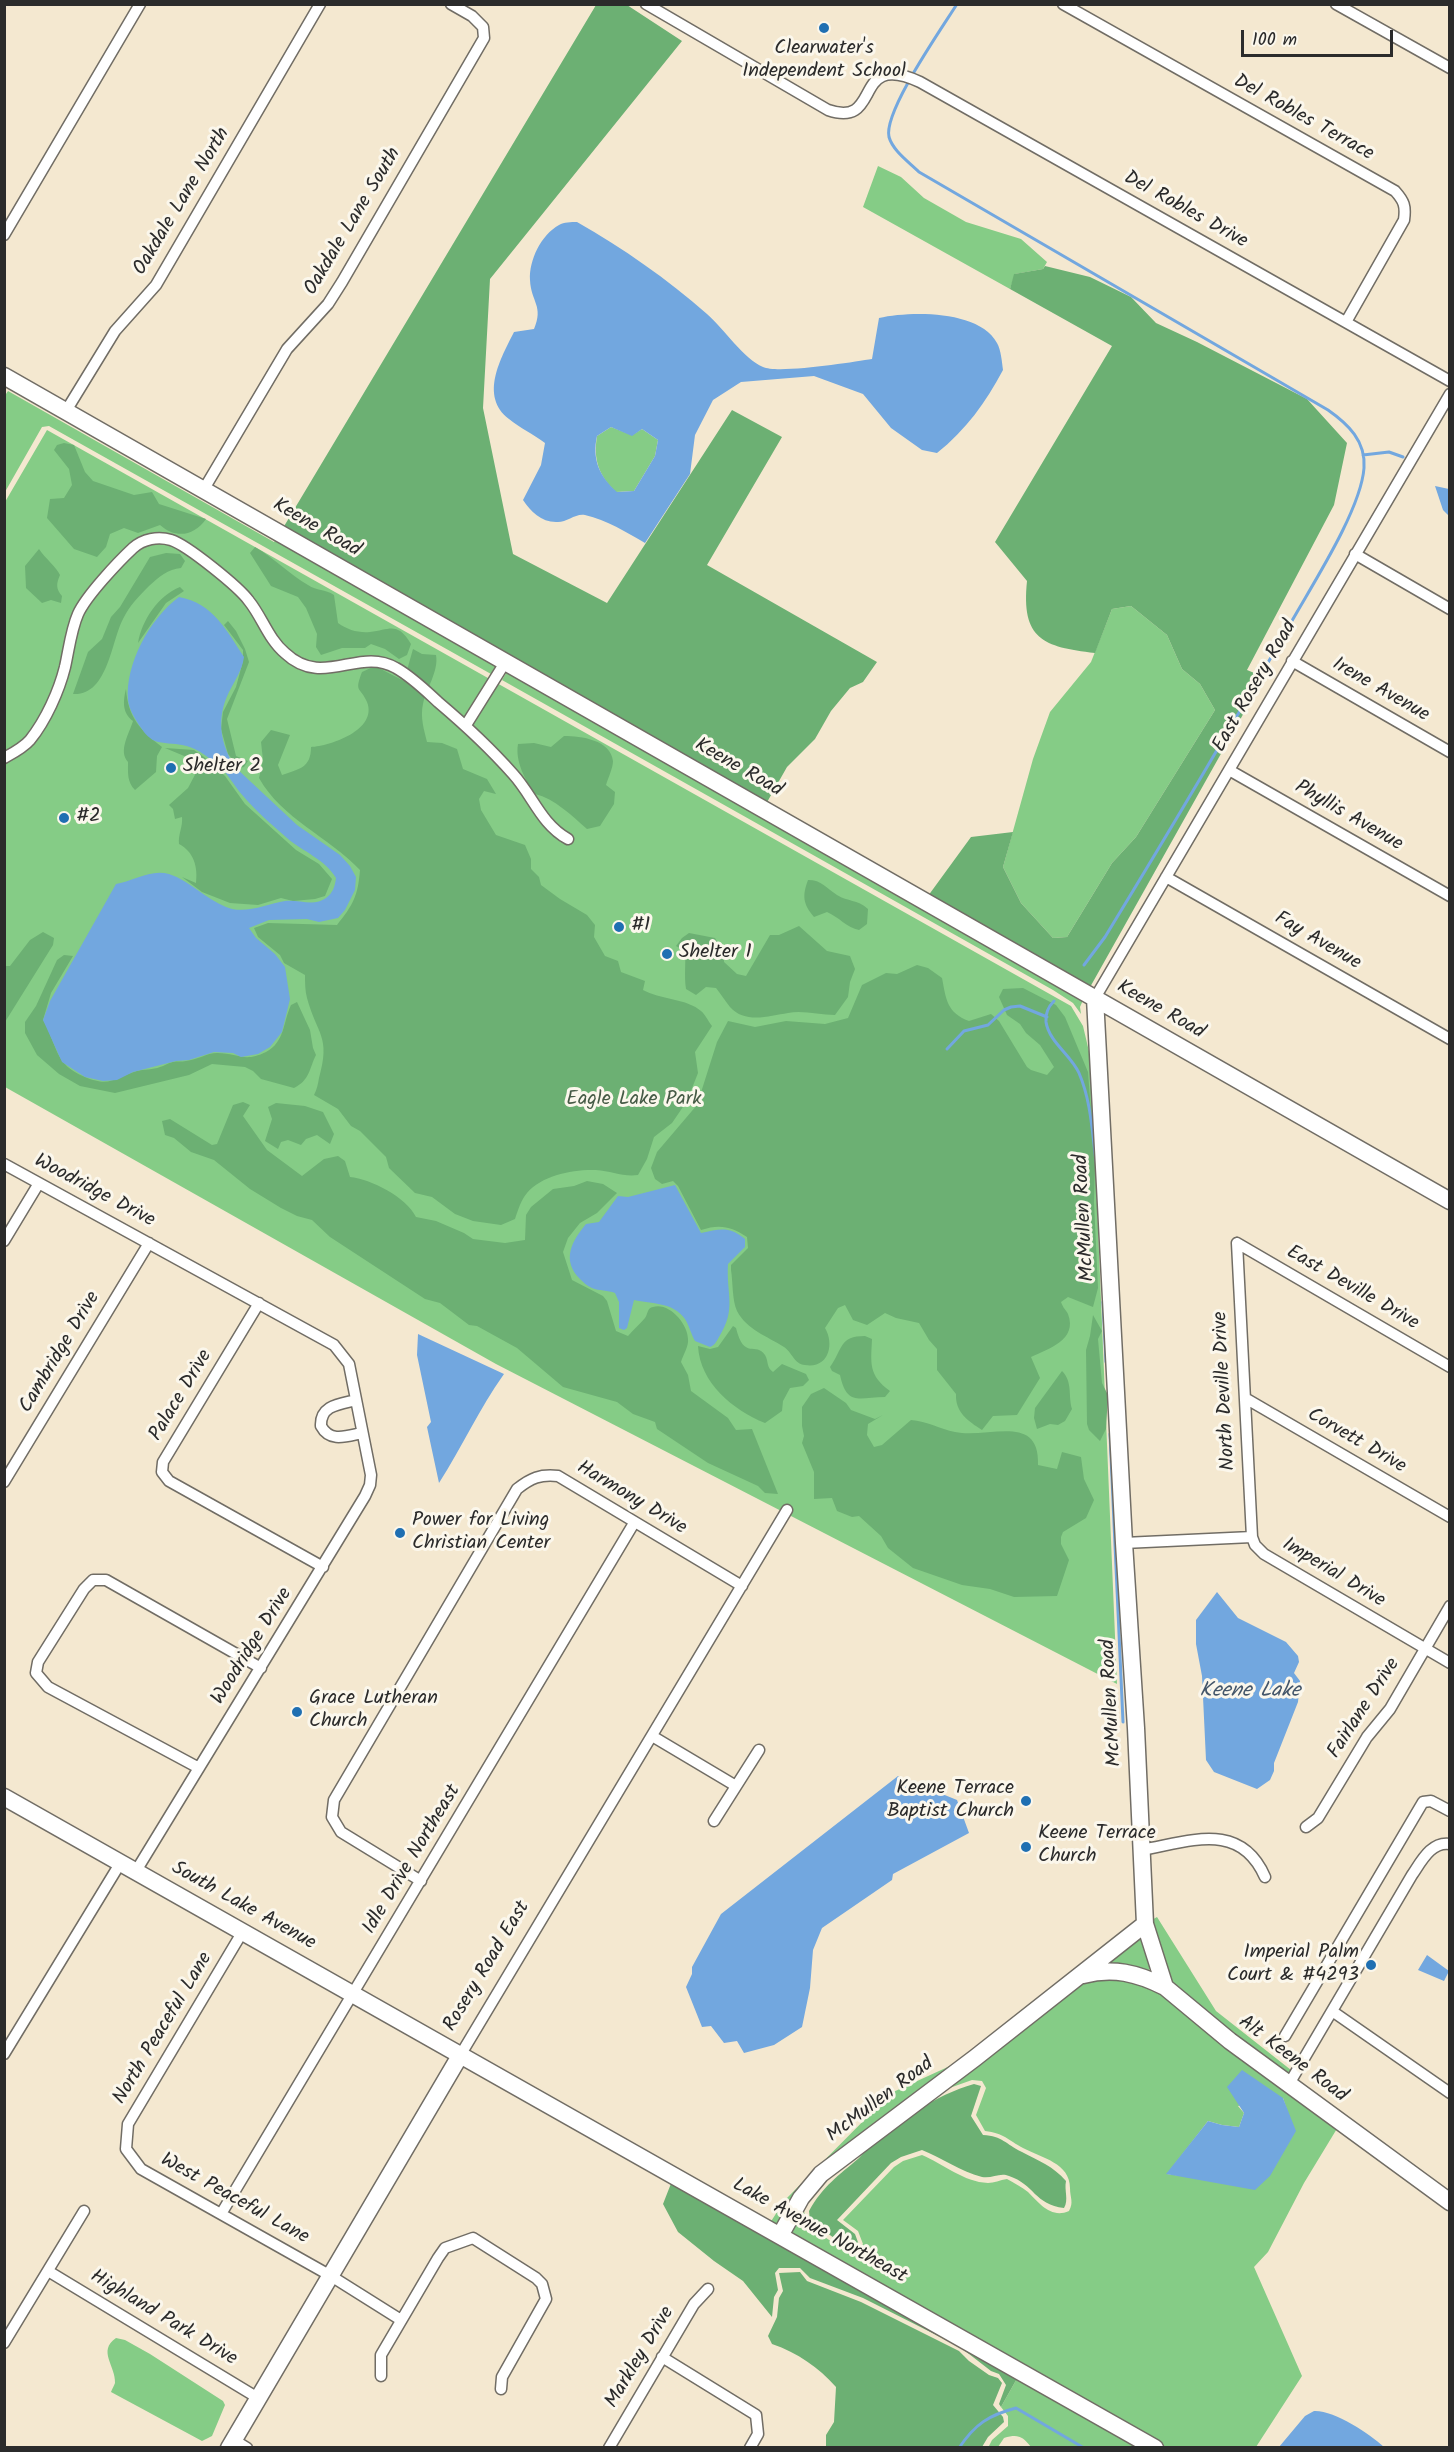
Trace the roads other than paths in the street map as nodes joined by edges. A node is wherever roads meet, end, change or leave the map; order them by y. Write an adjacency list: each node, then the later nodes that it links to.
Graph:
1 (140, 4): 8 (street)
2 (320, 4): 14 (street, Oakdale Lane North)
3 (451, 4): 15 (street, Oakdale Lane South)
4 (646, 4): 9 (street, Del Robles Drive)
5 (1063, 4): 9 (street, Del Robles Terrace)
6 (1336, 4): 7 (street)
7 (1449, 68)
8 (4, 235)
9 (1346, 322): 11 (street, Del Robles Drive)
10 (4, 376): 14 (street, Keene Road)
11 (1449, 381)
12 (1449, 394): 13 (street, East Rosery Road)
13 (1446, 408): 16 (street, East Rosery Road)
14 (66, 411): 15 (street, Keene Road)
15 (204, 489): 18 (street, Keene Road)
16 (1355, 555): 17 (street); 19 (street, East Rosery Road)
17 (1449, 609)
18 (506, 661): 20 (street); 27 (street, Keene Road)
19 (1292, 661): 21 (street, Irene Avenue); 23 (street, East Rosery Road)
20 (466, 725): 22 (street); 24 (street)
21 (1449, 752)
22 (4, 758)
23 (1229, 770): 25 (street, East Rosery Road); 26 (street, Phyllis Avenue)
24 (568, 839)
25 (1166, 877): 27 (street, East Rosery Road); 28 (street, Fay Avenue)
26 (1449, 896)
27 (1095, 998): 31 (street, Keene Road); 45 (street, McMullen Road)
28 (1449, 1039)
29 (4, 1164): 30 (street, Woodridge Drive)
30 (39, 1184): 32 (street); 33 (street, Woodridge Drive)
31 (1449, 1201)
32 (4, 1241)
33 (149, 1242): 35 (street, Woodridge Drive); 40 (street, Cambridge Drive)
34 (1237, 1243): 36 (street, East Deville Drive); 37 (street, North Deville Drive)
35 (259, 1303): 38 (street, Woodridge Drive); 46 (street, Palace Drive)
36 (1449, 1366)
37 (1245, 1398): 42 (street, Corvett Drive); 44 (street, North Deville Drive)
38 (356, 1400): 39 (street, Woodridge Drive); 39 (street)
39 (362, 1433): 46 (street, Woodridge Drive)
40 (4, 1482)
41 (787, 1510): 47 (street, Rosery Road East)
42 (1449, 1517)
43 (634, 1523): 47 (street, Harmony Drive); 65 (street, Idle Drive Northeast); 65 (street, Harmony Drive)
44 (1252, 1537): 45 (street); 49 (street, Imperial Drive)
45 (1124, 1543): 61 (street, McMullen Road)
46 (323, 1567): 51 (street, Woodridge Drive)
47 (742, 1586): 52 (street, Rosery Road East)
48 (1449, 1606): 49 (street, Fairlane Drive)
49 (1424, 1649): 50 (street, Imperial Drive); 59 (street, Fairlane Drive)
50 (1449, 1663)
51 (261, 1668): 54 (street, Woodridge Drive); 54 (street)
52 (651, 1736): 55 (street); 74 (street, Rosery Road East)
53 (759, 1750): 55 (street)
54 (199, 1768): 63 (street, Woodridge Drive)
55 (736, 1786): 58 (street)
56 (4, 1797): 62 (street, South Lake Avenue)
57 (1449, 1811): 72 (street)
58 (714, 1821)
59 (1306, 1827)
60 (1449, 1844): 71 (street)
61 (1141, 1850): 64 (street); 66 (street, McMullen Road)
62 (121, 1862): 63 (street, South Lake Avenue); 73 (street)
63 (136, 1871): 67 (street, South Lake Avenue)
64 (1265, 1877)
65 (421, 1881): 70 (street, Idle Drive Northeast)
66 (1145, 1924): 68 (street, McMullen Road); 69 (street, Alt Keene Road)
67 (243, 1931): 70 (street, South Lake Avenue); 77 (street, North Peaceful Lane)
68 (1079, 1976): 69 (street); 81 (street, McMullen Road)
69 (1165, 1987): 75 (street, Alt Keene Road)
70 (354, 1994): 74 (street, South Lake Avenue); 80 (street, Idle Drive Northeast)
71 (1332, 2012): 75 (street); 76 (street)
72 (1286, 2036)
73 (4, 2054)
74 (461, 2054): 81 (street, Lake Avenue Northeast); 83 (street, Rosery Road East)
75 (1289, 2084): 78 (street, Alt Keene Road)
76 (1449, 2093)
77 (126, 2149): 80 (street, West Peaceful Lane)
78 (1449, 2202)
79 (84, 2211): 82 (street)
80 (221, 2214): 83 (street, West Peaceful Lane)
81 (781, 2234): 94 (street, Lake Avenue Northeast)
82 (48, 2271): 86 (street); 90 (street, Highland Park Drive)
83 (331, 2276): 85 (street, West Peaceful Lane); 90 (street, Rosery Road East)
84 (708, 2289): 87 (street, Markley Drive)
85 (401, 2320): 88 (street); 89 (street)
86 (4, 2343)
87 (662, 2356): 92 (street, Markley Drive); 93 (street)
88 (381, 2376)
89 (501, 2389)
90 (258, 2397): 91 (street, Rosery Road East)
91 (236, 2445)
92 (609, 2448)
93 (750, 2448)
94 (1155, 2448)

